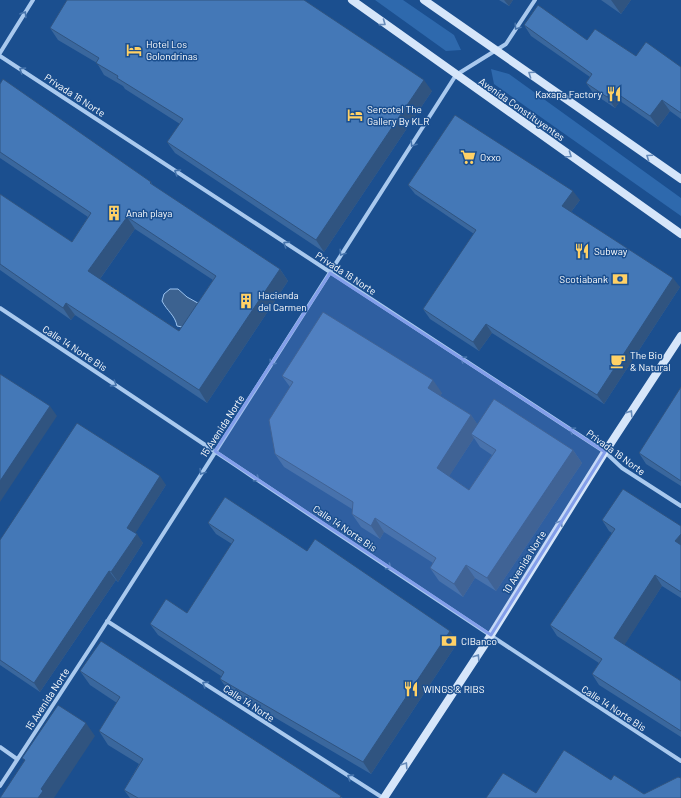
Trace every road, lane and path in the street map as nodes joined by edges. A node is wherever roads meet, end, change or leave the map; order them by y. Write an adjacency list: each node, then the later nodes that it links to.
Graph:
1 (33, 0): 6 (street, one-way to 1)
2 (352, 0): 8 (main road, Avenida Constituyentes, one-way to 8)
3 (424, 0): 5 (main road)
4 (535, 0): 5 (street, one-way to 5)
5 (497, 51): 8 (street); 9 (main road, one-way to 5)
6 (0, 53)
7 (0, 56): 11 (street, Privada 16 Norte, one-way to 7)
8 (456, 76): 10 (main road, Avenida Constituyentes, one-way to 10); 11 (street, 15 Avenida Norte, one-way to 11)
9 (681, 179)
10 (681, 234)
11 (330, 273): 14 (street, 15 Avenida Norte, one-way to 14); 15 (street, Privada 16 Norte, one-way to 11)
12 (0, 308): 14 (street, Calle 14 Norte Bis, one-way to 14)
13 (681, 336): 15 (main road, 10 Avenida Norte, one-way to 13)
14 (215, 451): 17 (street, 15 Avenida Norte, one-way to 17); 18 (street, Calle 14 Norte Bis, one-way to 18)
15 (605, 452): 16 (street, Privada 16 Norte); 18 (main road, 10 Avenida Norte, one-way to 15)
16 (681, 506)
17 (108, 621): 20 (street, 15 Avenida Norte); 23 (street, Calle 14 Norte, one-way to 17)
18 (491, 635): 21 (street, Calle 14 Norte Bis); 23 (main road, 10 Avenida Norte, one-way to 18)
19 (0, 747): 20 (street)
20 (17, 759): 22 (street, 15 Avenida Norte)
21 (681, 761)
22 (0, 786)
23 (383, 798)

